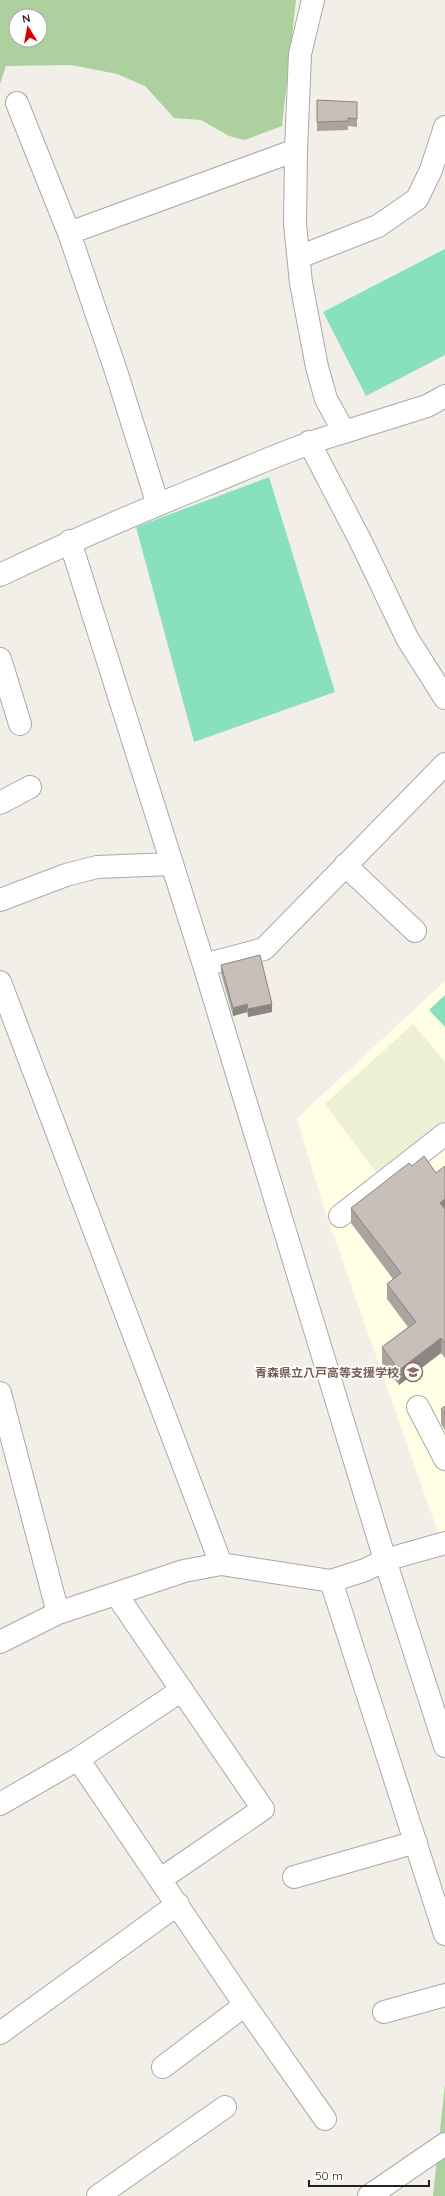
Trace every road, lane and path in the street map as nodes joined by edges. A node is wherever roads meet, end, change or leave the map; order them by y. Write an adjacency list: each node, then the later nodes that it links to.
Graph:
1 (314, 0): 4 (street)
2 (17, 103): 5 (street)
3 (445, 127): 6 (street)
4 (296, 150): 5 (street); 6 (street)
5 (69, 233): 10 (street)
6 (299, 257): 8 (street)
7 (445, 396): 8 (street)
8 (344, 432): 9 (street)
9 (309, 442): 10 (street); 14 (street)
10 (158, 505): 11 (street)
11 (70, 541): 12 (street); 19 (street)
12 (0, 575)
13 (0, 659): 15 (street)
14 (445, 698)
15 (20, 724)
16 (443, 770): 20 (street)
17 (30, 787): 18 (street)
18 (0, 803)
19 (172, 864): 21 (street); 23 (street)
20 (346, 865): 22 (street); 23 (street)
21 (0, 900)
22 (416, 931)
23 (204, 965): 31 (street)
24 (0, 982): 32 (street)
25 (445, 1134): 26 (street)
26 (340, 1216)
27 (0, 1393): 35 (street)
28 (418, 1407): 29 (street)
29 (445, 1459)
30 (445, 1543): 31 (street)
31 (385, 1560): 33 (street); 38 (street)
32 (221, 1564): 33 (street); 34 (street)
33 (331, 1581): 41 (street)
34 (116, 1594): 35 (street); 37 (street)
35 (58, 1613): 36 (street)
36 (0, 1642)
37 (182, 1690): 39 (street); 43 (street)
38 (445, 1746)
39 (78, 1758): 40 (street); 43 (street)
40 (3, 1796)
41 (416, 1842): 42 (street); 45 (street)
42 (294, 1877)
43 (161, 1879): 44 (street)
44 (178, 1904): 47 (street); 49 (street)
45 (445, 1934)
46 (445, 1995): 48 (street)
47 (245, 2005): 50 (street); 52 (street)
48 (384, 2012)
49 (0, 2033)
50 (163, 2067)
51 (225, 2107): 54 (street)
52 (325, 2119)
53 (445, 2144): 55 (street)
54 (98, 2196)
55 (369, 2196)

